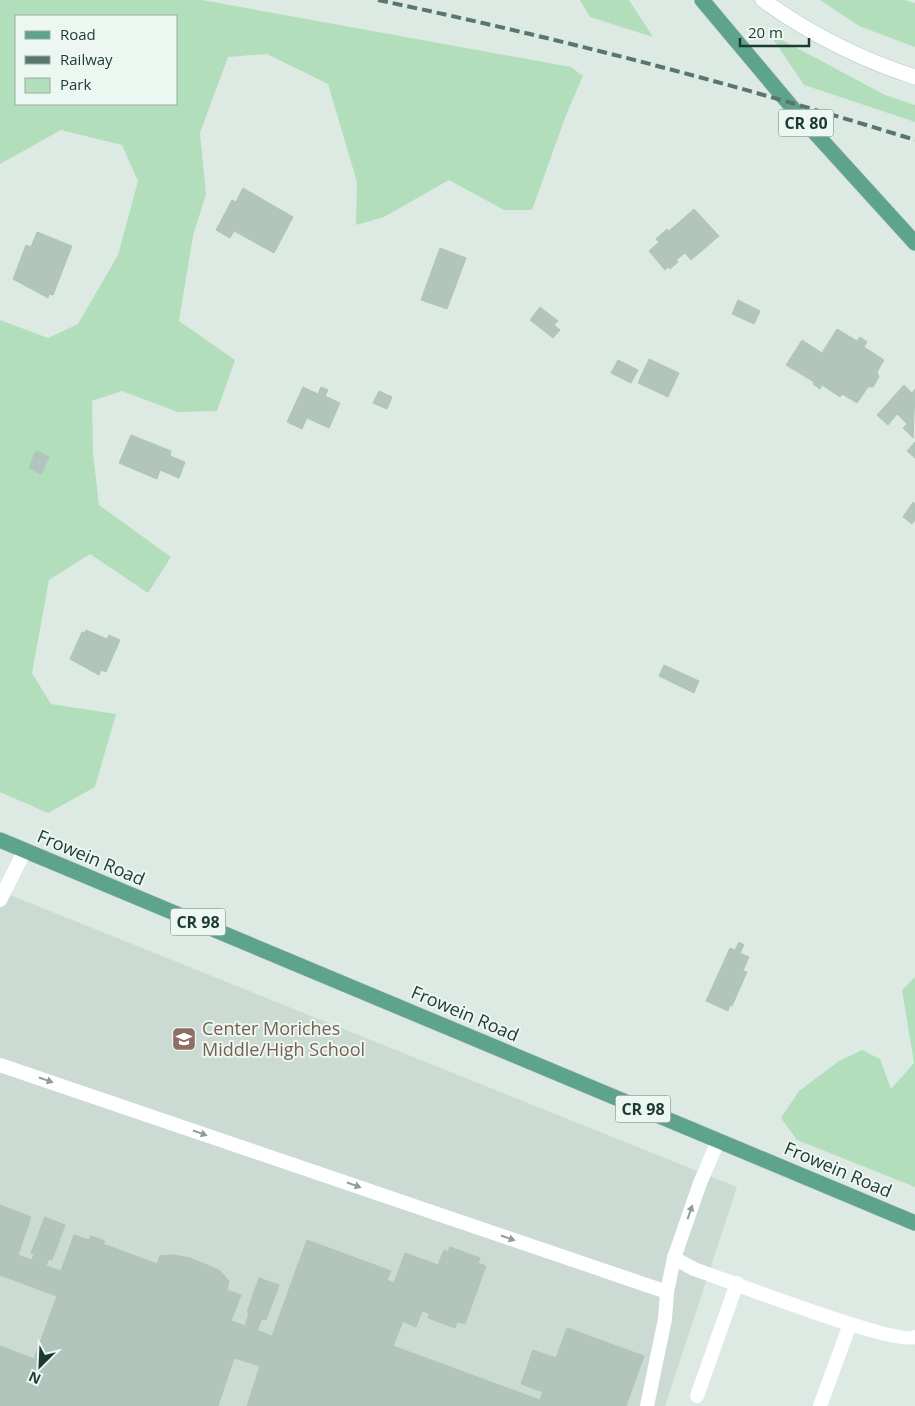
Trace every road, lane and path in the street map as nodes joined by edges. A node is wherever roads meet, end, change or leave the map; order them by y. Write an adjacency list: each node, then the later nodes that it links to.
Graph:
1 (702, 0): 4 (main road, CR 80)
2 (763, 0): 3 (street)
3 (915, 77)
4 (915, 244)
5 (0, 840): 6 (main road, Frowein Road / CR 98)
6 (25, 850): 7 (lane); 9 (main road, Frowein Road / CR 98)
7 (0, 900)
8 (0, 1065): 13 (lane, one-way to 13)
9 (718, 1141): 10 (main road, Frowein Road / CR 98); 11 (lane, one-way to 9)
10 (915, 1223)
11 (674, 1258): 12 (lane); 13 (lane)
12 (737, 1283): 14 (lane); 16 (lane)
13 (666, 1292): 17 (lane)
14 (850, 1324): 15 (lane); 18 (lane)
15 (915, 1337)
16 (697, 1396)
17 (647, 1406)
18 (820, 1406)

